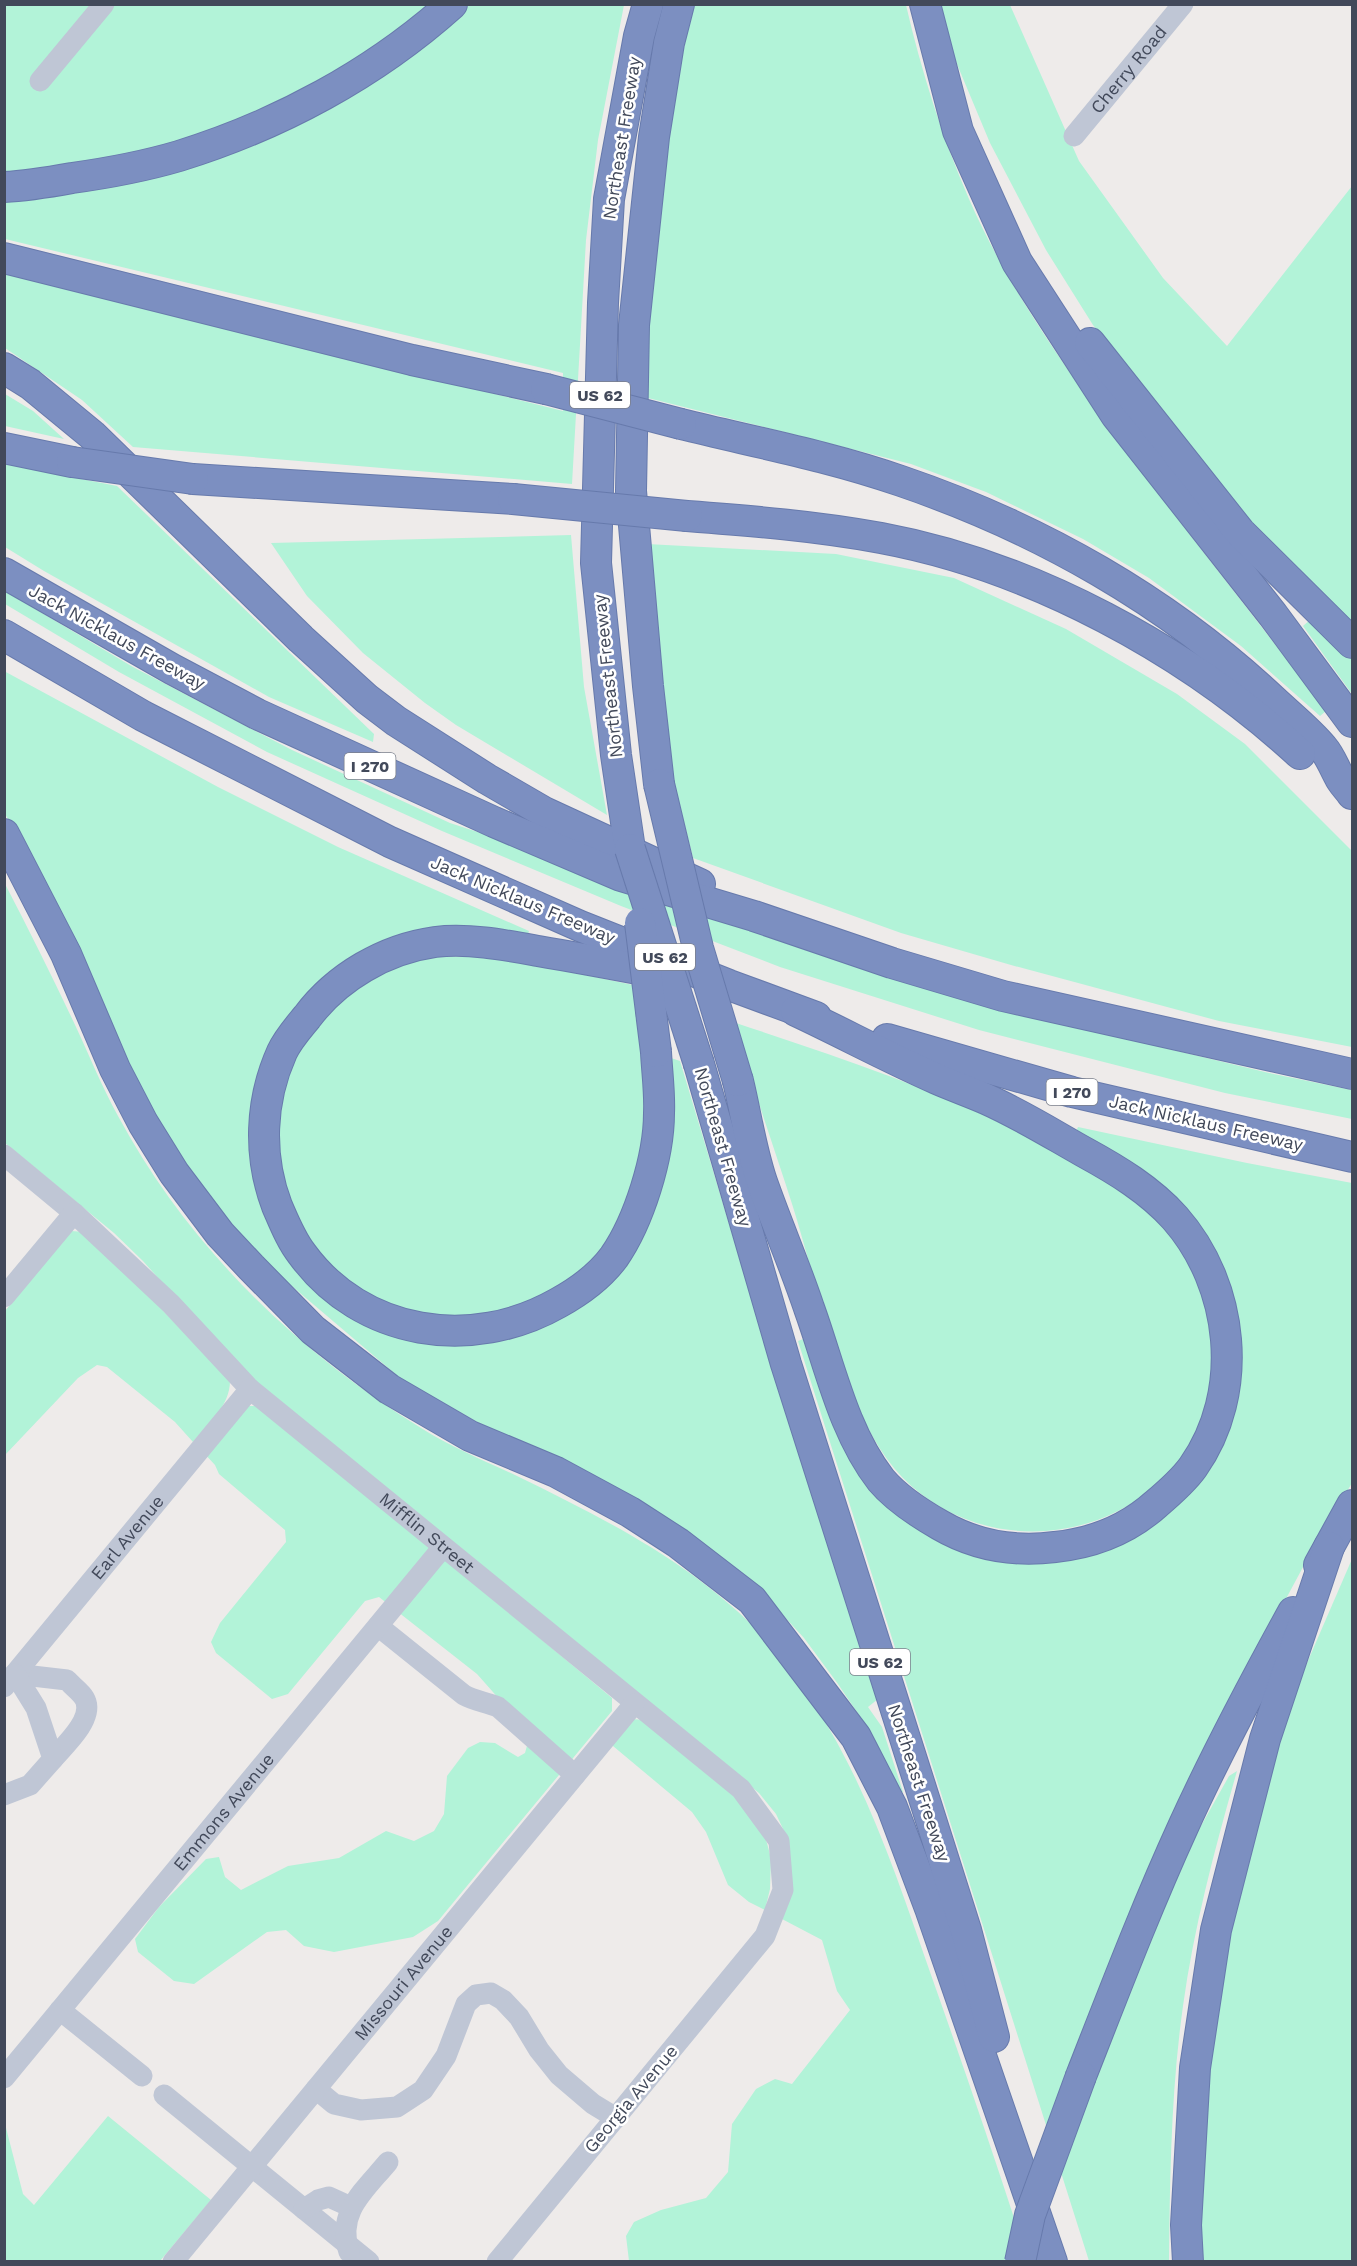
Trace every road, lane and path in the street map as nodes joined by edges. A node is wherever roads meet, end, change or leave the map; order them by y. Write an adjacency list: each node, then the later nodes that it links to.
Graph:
1 (104, 4): 7 (street)
2 (452, 4): 9 (highway)
3 (648, 4): 20 (highway, Northeast Freeway / US 62)
4 (679, 4): 23 (highway, bridge)
5 (925, 4): 11 (highway)
6 (1183, 4): 8 (street, Cherry Road)
7 (40, 81)
8 (1074, 136)
9 (4, 187)
10 (4, 258): 18 (highway, bridge)
11 (1017, 262): 16 (highway); 17 (highway)
12 (4, 368): 21 (highway)
13 (4, 448): 18 (highway, bridge)
14 (4, 573): 21 (highway, Jack Nicklaus Freeway / I 270)
15 (4, 635): 22 (highway, Jack Nicklaus Freeway / I 270)
16 (1353, 643)
17 (1353, 722)
18 (1346, 787)
19 (4, 834): 55 (highway)
20 (630, 849): 22 (highway, bridge); 55 (highway, Northeast Freeway / US 62, bridge)
21 (754, 916): 24 (highway, Jack Nicklaus Freeway / I 270)
22 (729, 985): 23 (highway, Jack Nicklaus Freeway / I 270)
23 (796, 1011): 26 (highway, Jack Nicklaus Freeway / I 270)
24 (1353, 1074)
25 (4, 1155): 27 (street, Mifflin Street)
26 (1353, 1156)
27 (74, 1213): 28 (street); 29 (street, Mifflin Street)
28 (4, 1297)
29 (250, 1389): 31 (street, Mifflin Street); 34 (street, Earl Avenue)
30 (1353, 1505): 32 (highway)
31 (443, 1547): 33 (street, Emmons Avenue); 35 (street, Mifflin Street)
32 (1329, 1547): 54 (highway, bridge); 56 (highway)
33 (378, 1626): 37 (street); 40 (street, Emmons Avenue)
34 (10, 1681): 36 (street); 36 (street)
35 (634, 1704): 37 (street, Missouri Avenue); 39 (street, Mifflin Street)
36 (52, 1759): 38 (street)
37 (575, 1775): 43 (street, Missouri Avenue)
38 (4, 1795)
39 (765, 1935): 45 (street, Georgia Avenue)
40 (60, 2010): 41 (street); 42 (street, Emmons Avenue)
41 (142, 2076)
42 (4, 2078)
43 (316, 2089): 45 (street); 47 (street, Missouri Avenue)
44 (164, 2095): 47 (street)
45 (616, 2118): 53 (street, Georgia Avenue)
46 (388, 2162): 48 (street)
47 (252, 2166): 49 (street); 51 (street, Missouri Avenue)
48 (351, 2207): 49 (street); 50 (street)
49 (304, 2209): 50 (street)
50 (348, 2253): 52 (street)
51 (173, 2262)
52 (369, 2262)
53 (497, 2262)
54 (1020, 2262)
55 (1052, 2262)
56 (1188, 2262)

